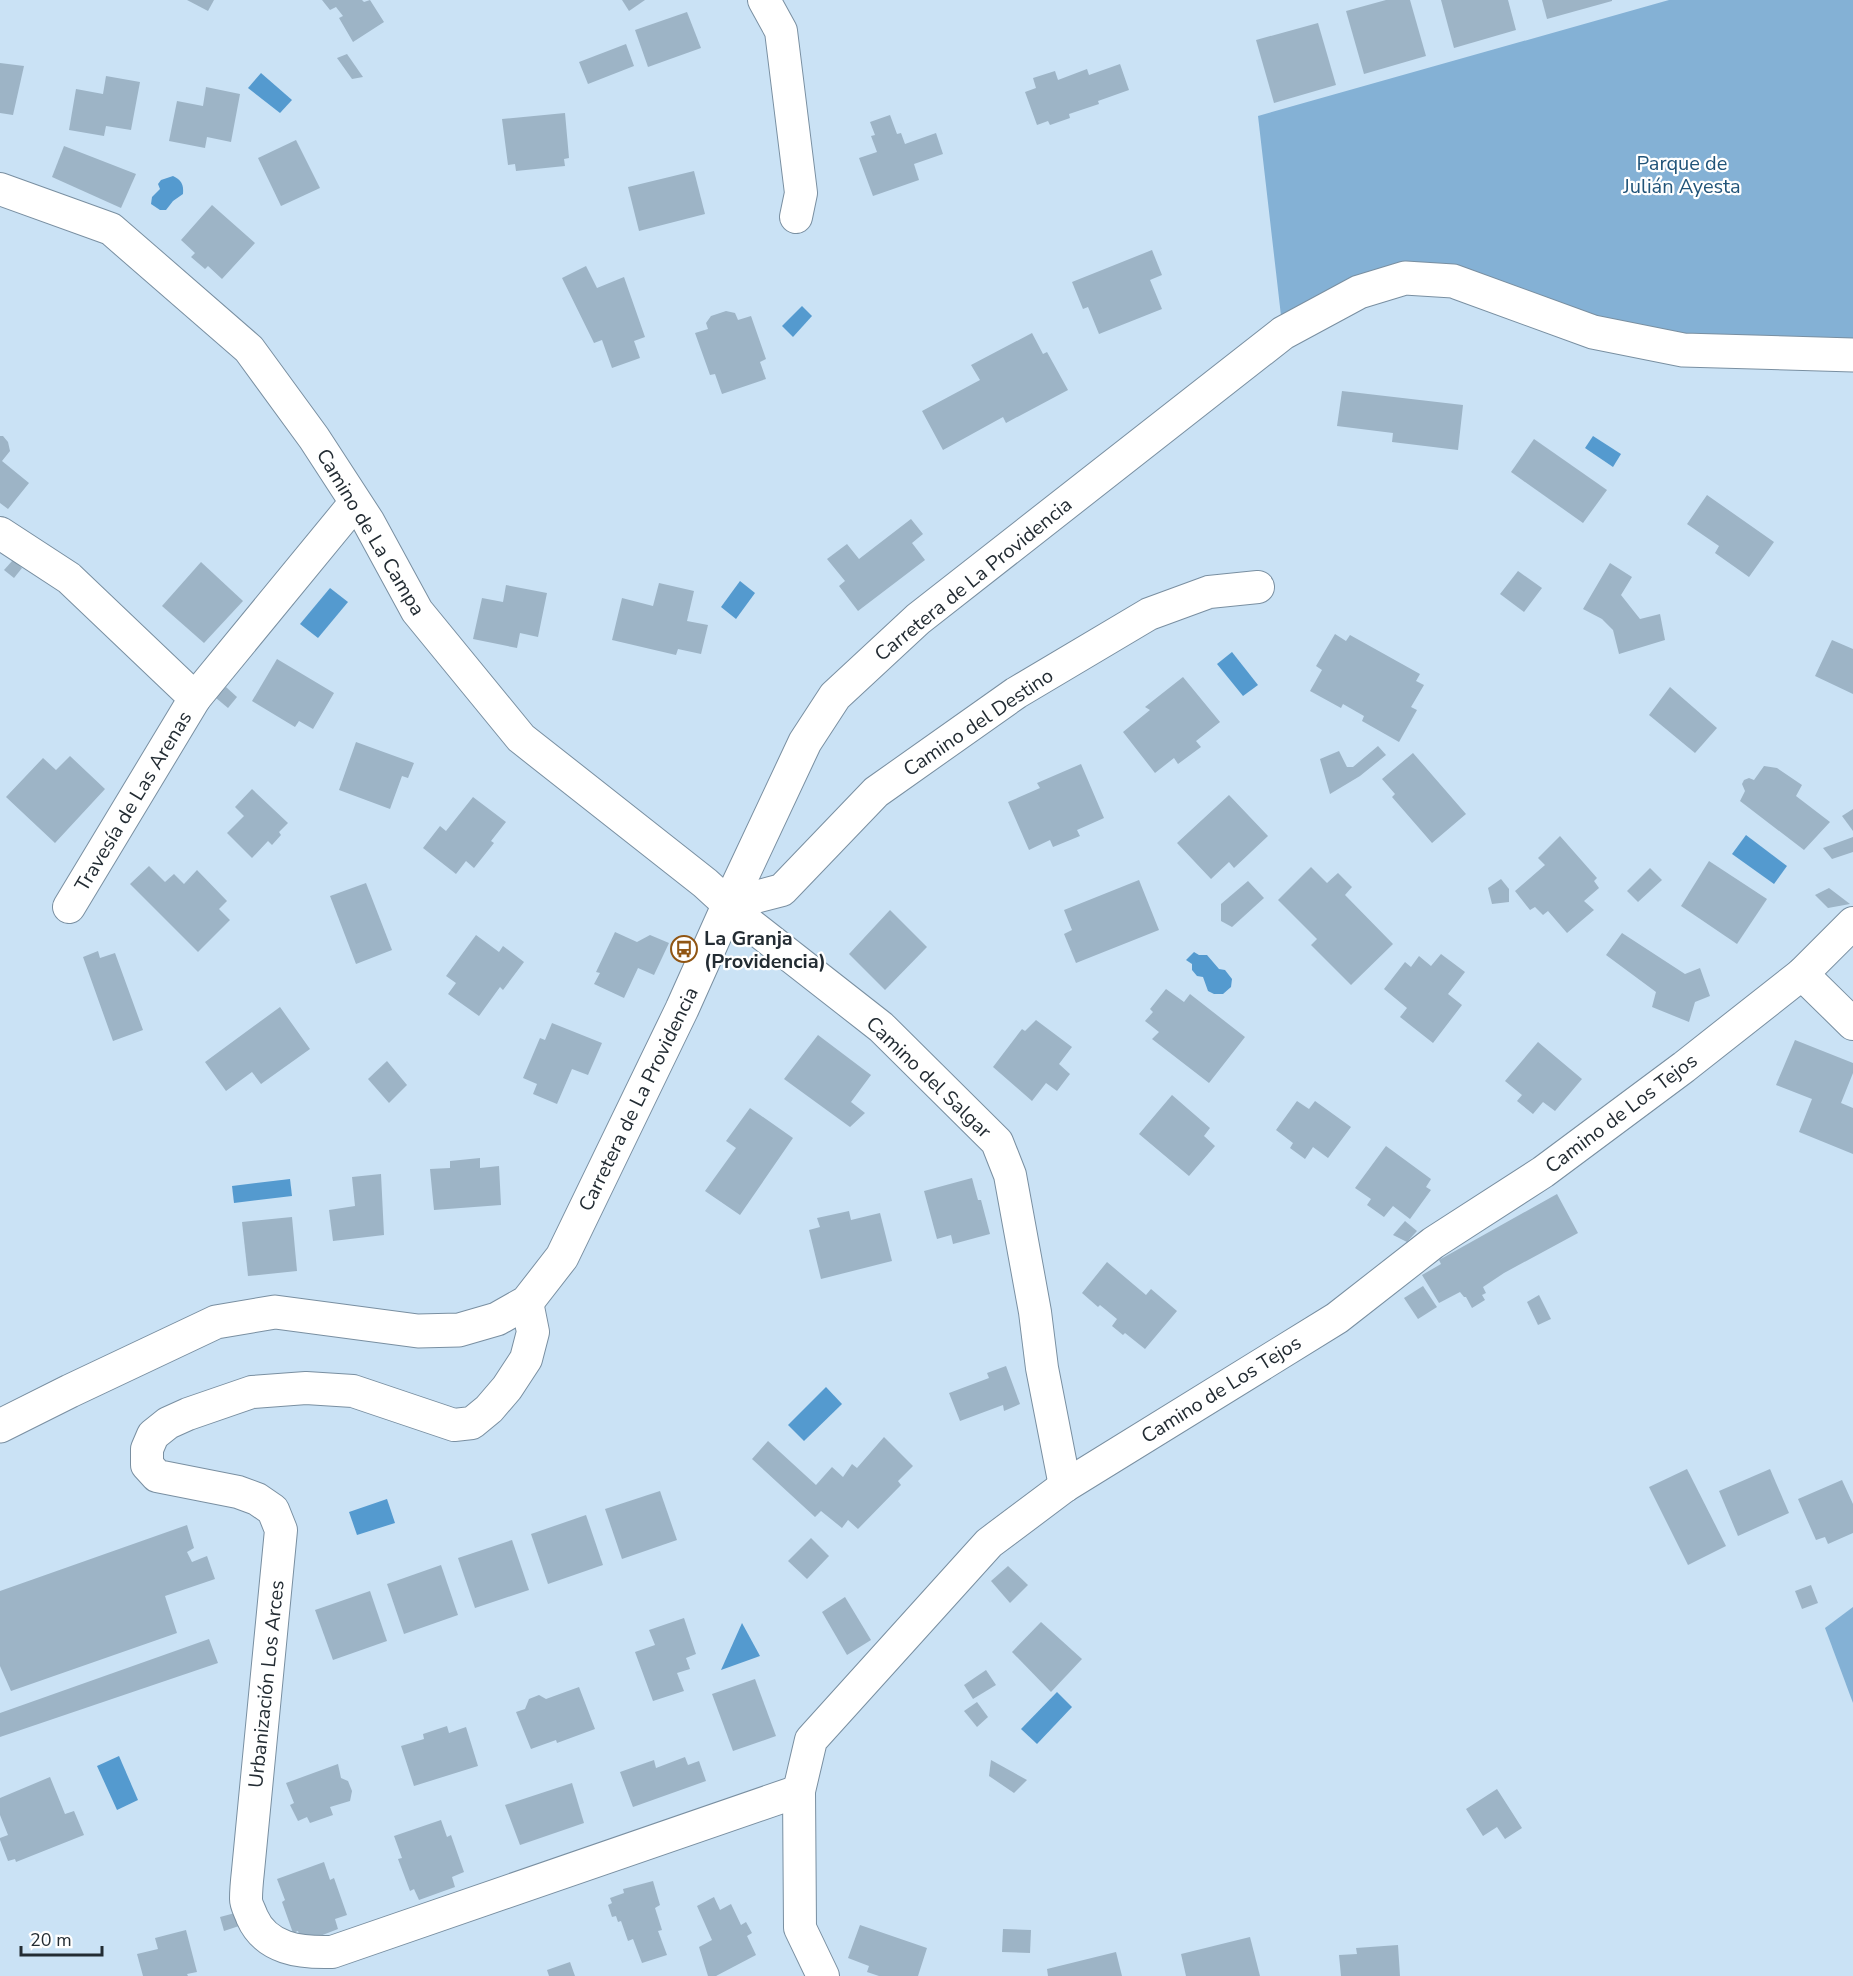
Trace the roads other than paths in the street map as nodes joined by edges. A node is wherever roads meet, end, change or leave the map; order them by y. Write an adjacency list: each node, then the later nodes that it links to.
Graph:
1 (764, 0): 3 (street)
2 (0, 189): 5 (street, Camino de La Campa)
3 (795, 217)
4 (1853, 355): 9 (street, Carretera de La Providencia)
5 (355, 503): 8 (street); 9 (street, Camino de La Campa)
6 (0, 533): 8 (street, Travesía de Las Arenas)
7 (1258, 587): 9 (street, Camino del Destino)
8 (195, 698): 10 (street, Travesía de Las Arenas)
9 (729, 904): 14 (street, Carretera de La Providencia); 16 (street, Camino del Salgar)
10 (69, 907)
11 (1853, 923): 12 (street, Camino de Los Tejos)
12 (1802, 974): 13 (street); 16 (street, Camino de Los Tejos)
13 (1853, 1024)
14 (527, 1302): 15 (street, Carretera de La Providencia); 17 (street, Urbanización Los Arces)
15 (0, 1426)
16 (1065, 1486): 17 (street, Camino de Los Tejos)
17 (799, 1791): 18 (street, Camino de Los Tejos)
18 (823, 1976)

